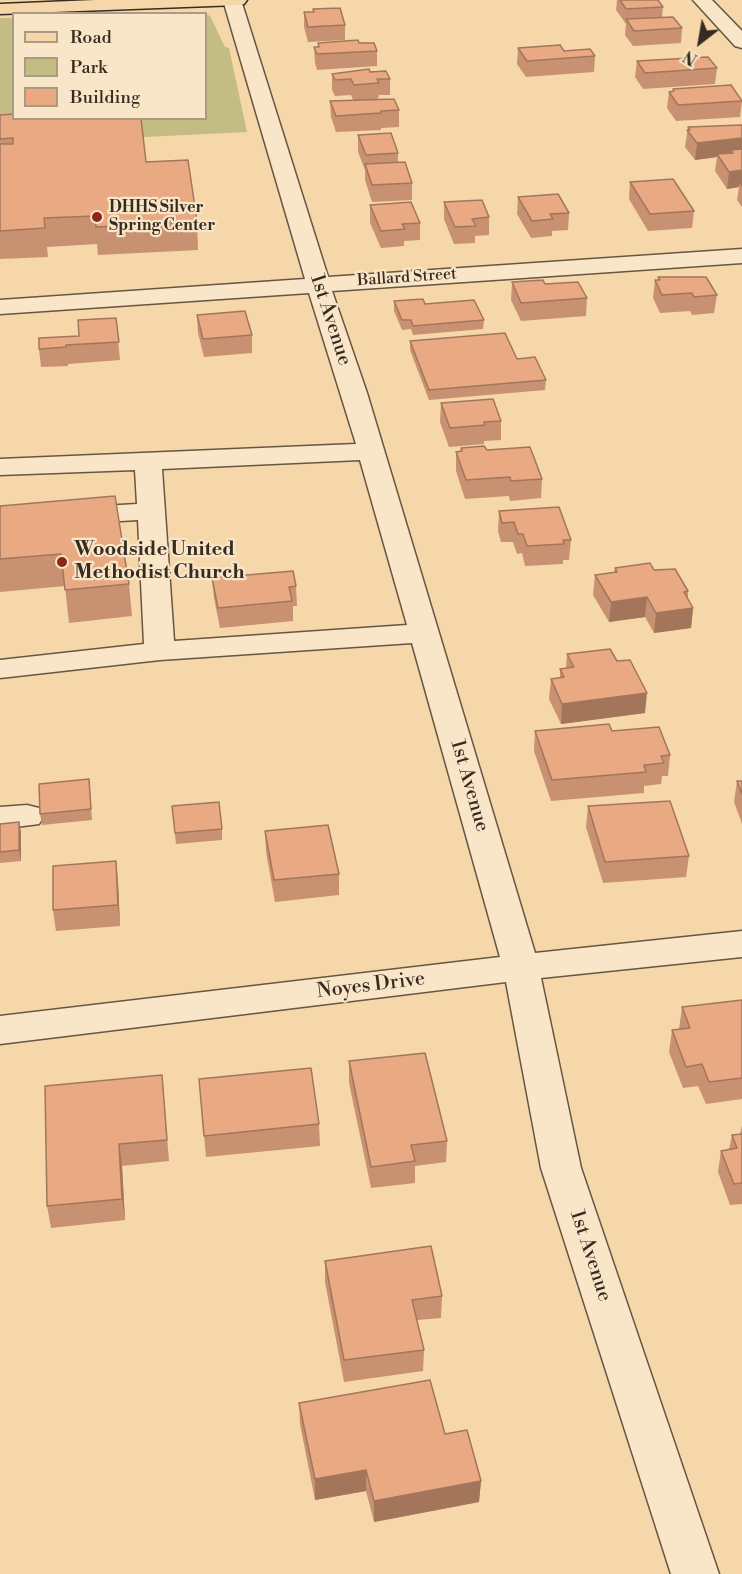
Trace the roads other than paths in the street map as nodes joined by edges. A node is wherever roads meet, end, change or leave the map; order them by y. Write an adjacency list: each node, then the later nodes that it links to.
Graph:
1 (232, 0): 2 (main road); 5 (main road); 8 (street, 1st Avenue)
2 (238, 0)
3 (702, 0): 6 (street)
4 (716, 0): 6 (street)
5 (0, 9)
6 (737, 37)
7 (742, 256): 8 (street, Ballard Street)
8 (318, 284): 9 (street, Ballard Street); 10 (street, 1st Avenue)
9 (0, 307)
10 (371, 451): 11 (street); 15 (street, 1st Avenue)
11 (148, 461): 12 (street); 13 (street)
12 (0, 467)
13 (152, 511): 14 (street); 16 (street)
14 (0, 520)
15 (424, 633): 16 (street); 19 (street, 1st Avenue)
16 (160, 651): 17 (street)
17 (0, 669)
18 (742, 944): 19 (street, Noyes Drive)
19 (521, 967): 20 (street, Noyes Drive); 21 (street, 1st Avenue)
20 (0, 1030)
21 (695, 1574)

